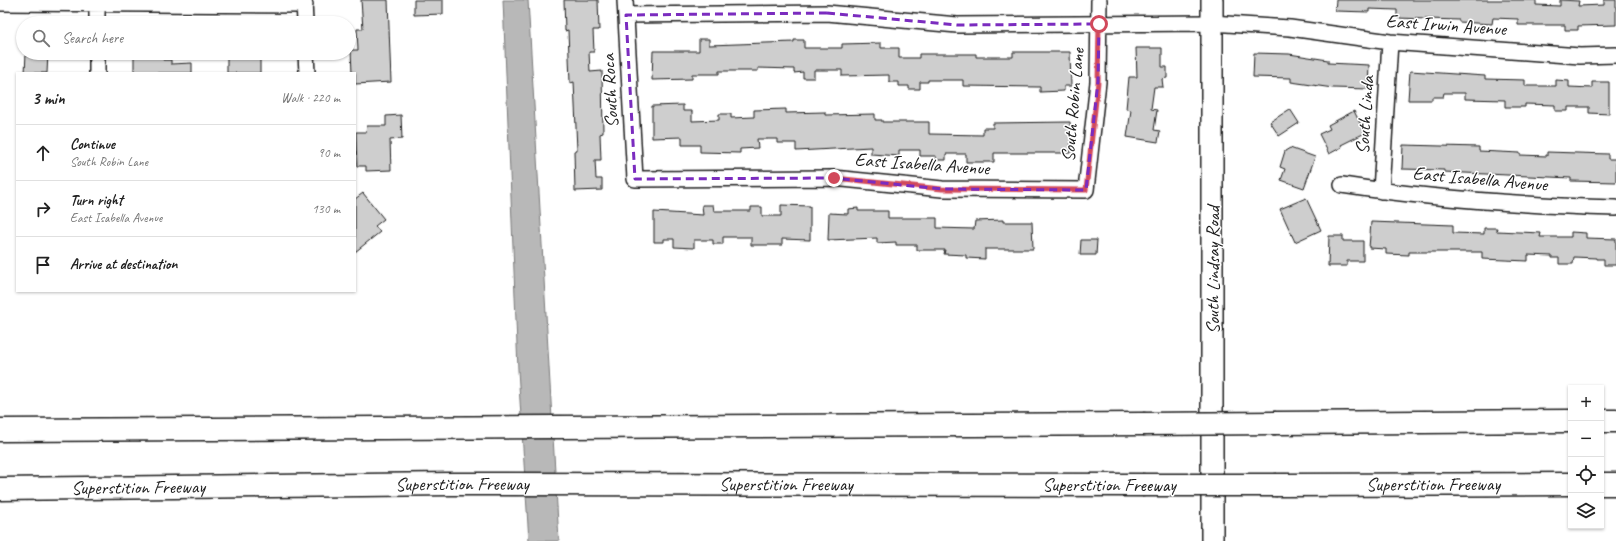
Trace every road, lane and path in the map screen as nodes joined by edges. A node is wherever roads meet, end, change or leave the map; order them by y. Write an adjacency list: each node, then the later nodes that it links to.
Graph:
1 (1099, 0): 10 (street, South Robin Lane)
2 (1212, 0): 9 (main road, South Lindsay Road)
3 (304, 2): 5 (street); 8 (street)
4 (0, 3): 5 (street)
5 (97, 4): 7 (street)
6 (626, 7): 10 (street, East Irwin Avenue); 17 (street, South Roca)
7 (97, 16)
8 (305, 16)
9 (1211, 23): 10 (street, East Irwin Avenue); 11 (street, East Irwin Avenue); 30 (main road, South Lindsay Road)
10 (1099, 24): 19 (street, South Robin Lane)
11 (1390, 42): 12 (street, East Irwin Avenue); 20 (street, South Linda)
12 (1616, 55)
13 (97, 60): 15 (street)
14 (306, 60): 16 (street)
15 (97, 72)
16 (307, 72)
17 (635, 179): 19 (street, East Isabella Avenue)
18 (1342, 185): 20 (street, East Isabella Avenue)
19 (1086, 190)
20 (1380, 191): 21 (street, East Isabella Avenue)
21 (1616, 208)
22 (1568, 421): 25 (highway, bridge)
23 (1604, 421): 24 (highway)
24 (1616, 421)
25 (0, 430)
26 (1568, 484): 29 (highway, Superstition Freeway, bridge)
27 (1604, 484): 28 (highway)
28 (1616, 484)
29 (0, 489)
30 (1212, 541)

